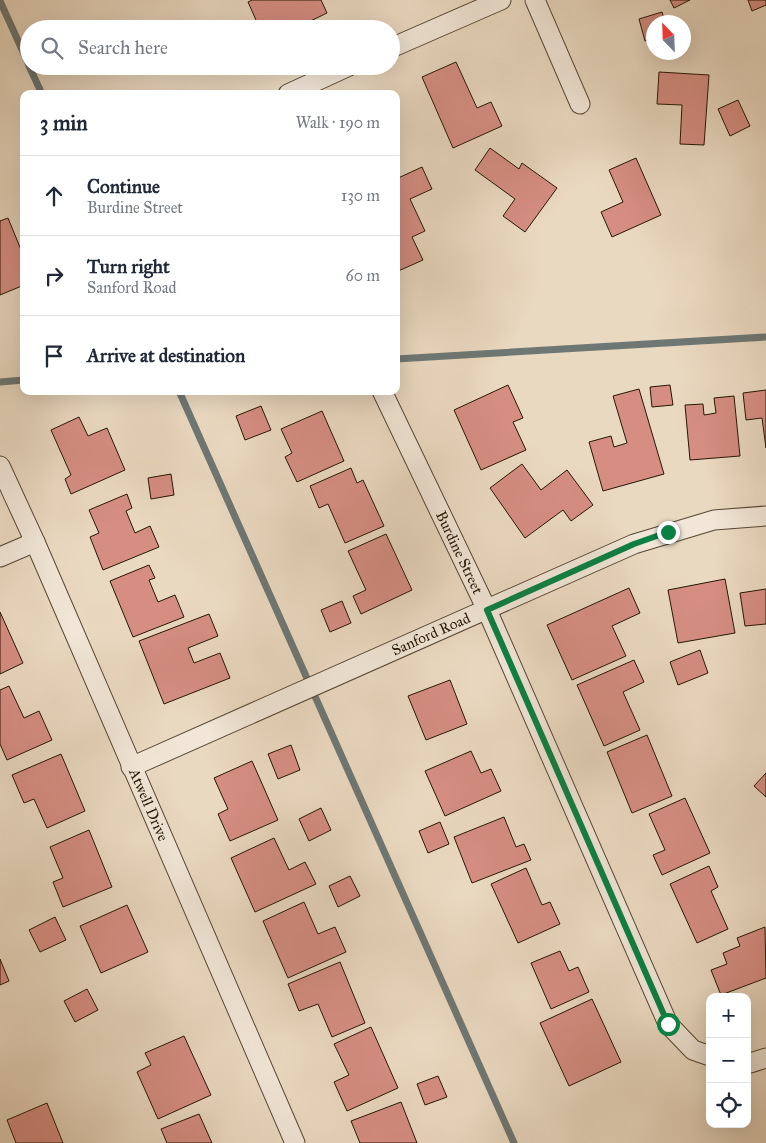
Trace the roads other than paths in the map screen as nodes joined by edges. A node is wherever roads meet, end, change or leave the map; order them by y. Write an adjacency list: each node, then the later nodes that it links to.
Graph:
1 (501, 0): 3 (street)
2 (535, 0): 6 (street)
3 (400, 44)
4 (329, 75): 5 (street)
5 (297, 90)
6 (580, 104)
7 (384, 395): 12 (street, Burdine Street)
8 (0, 466): 10 (street, Atwell Drive)
9 (766, 516): 12 (street, Sanford Road)
10 (35, 542): 11 (street); 13 (street, Atwell Drive)
11 (0, 557)
12 (487, 610): 13 (street, Sanford Road); 14 (street, Burdine Street)
13 (131, 767): 15 (street, Atwell Drive)
14 (706, 1055)
15 (295, 1143)

